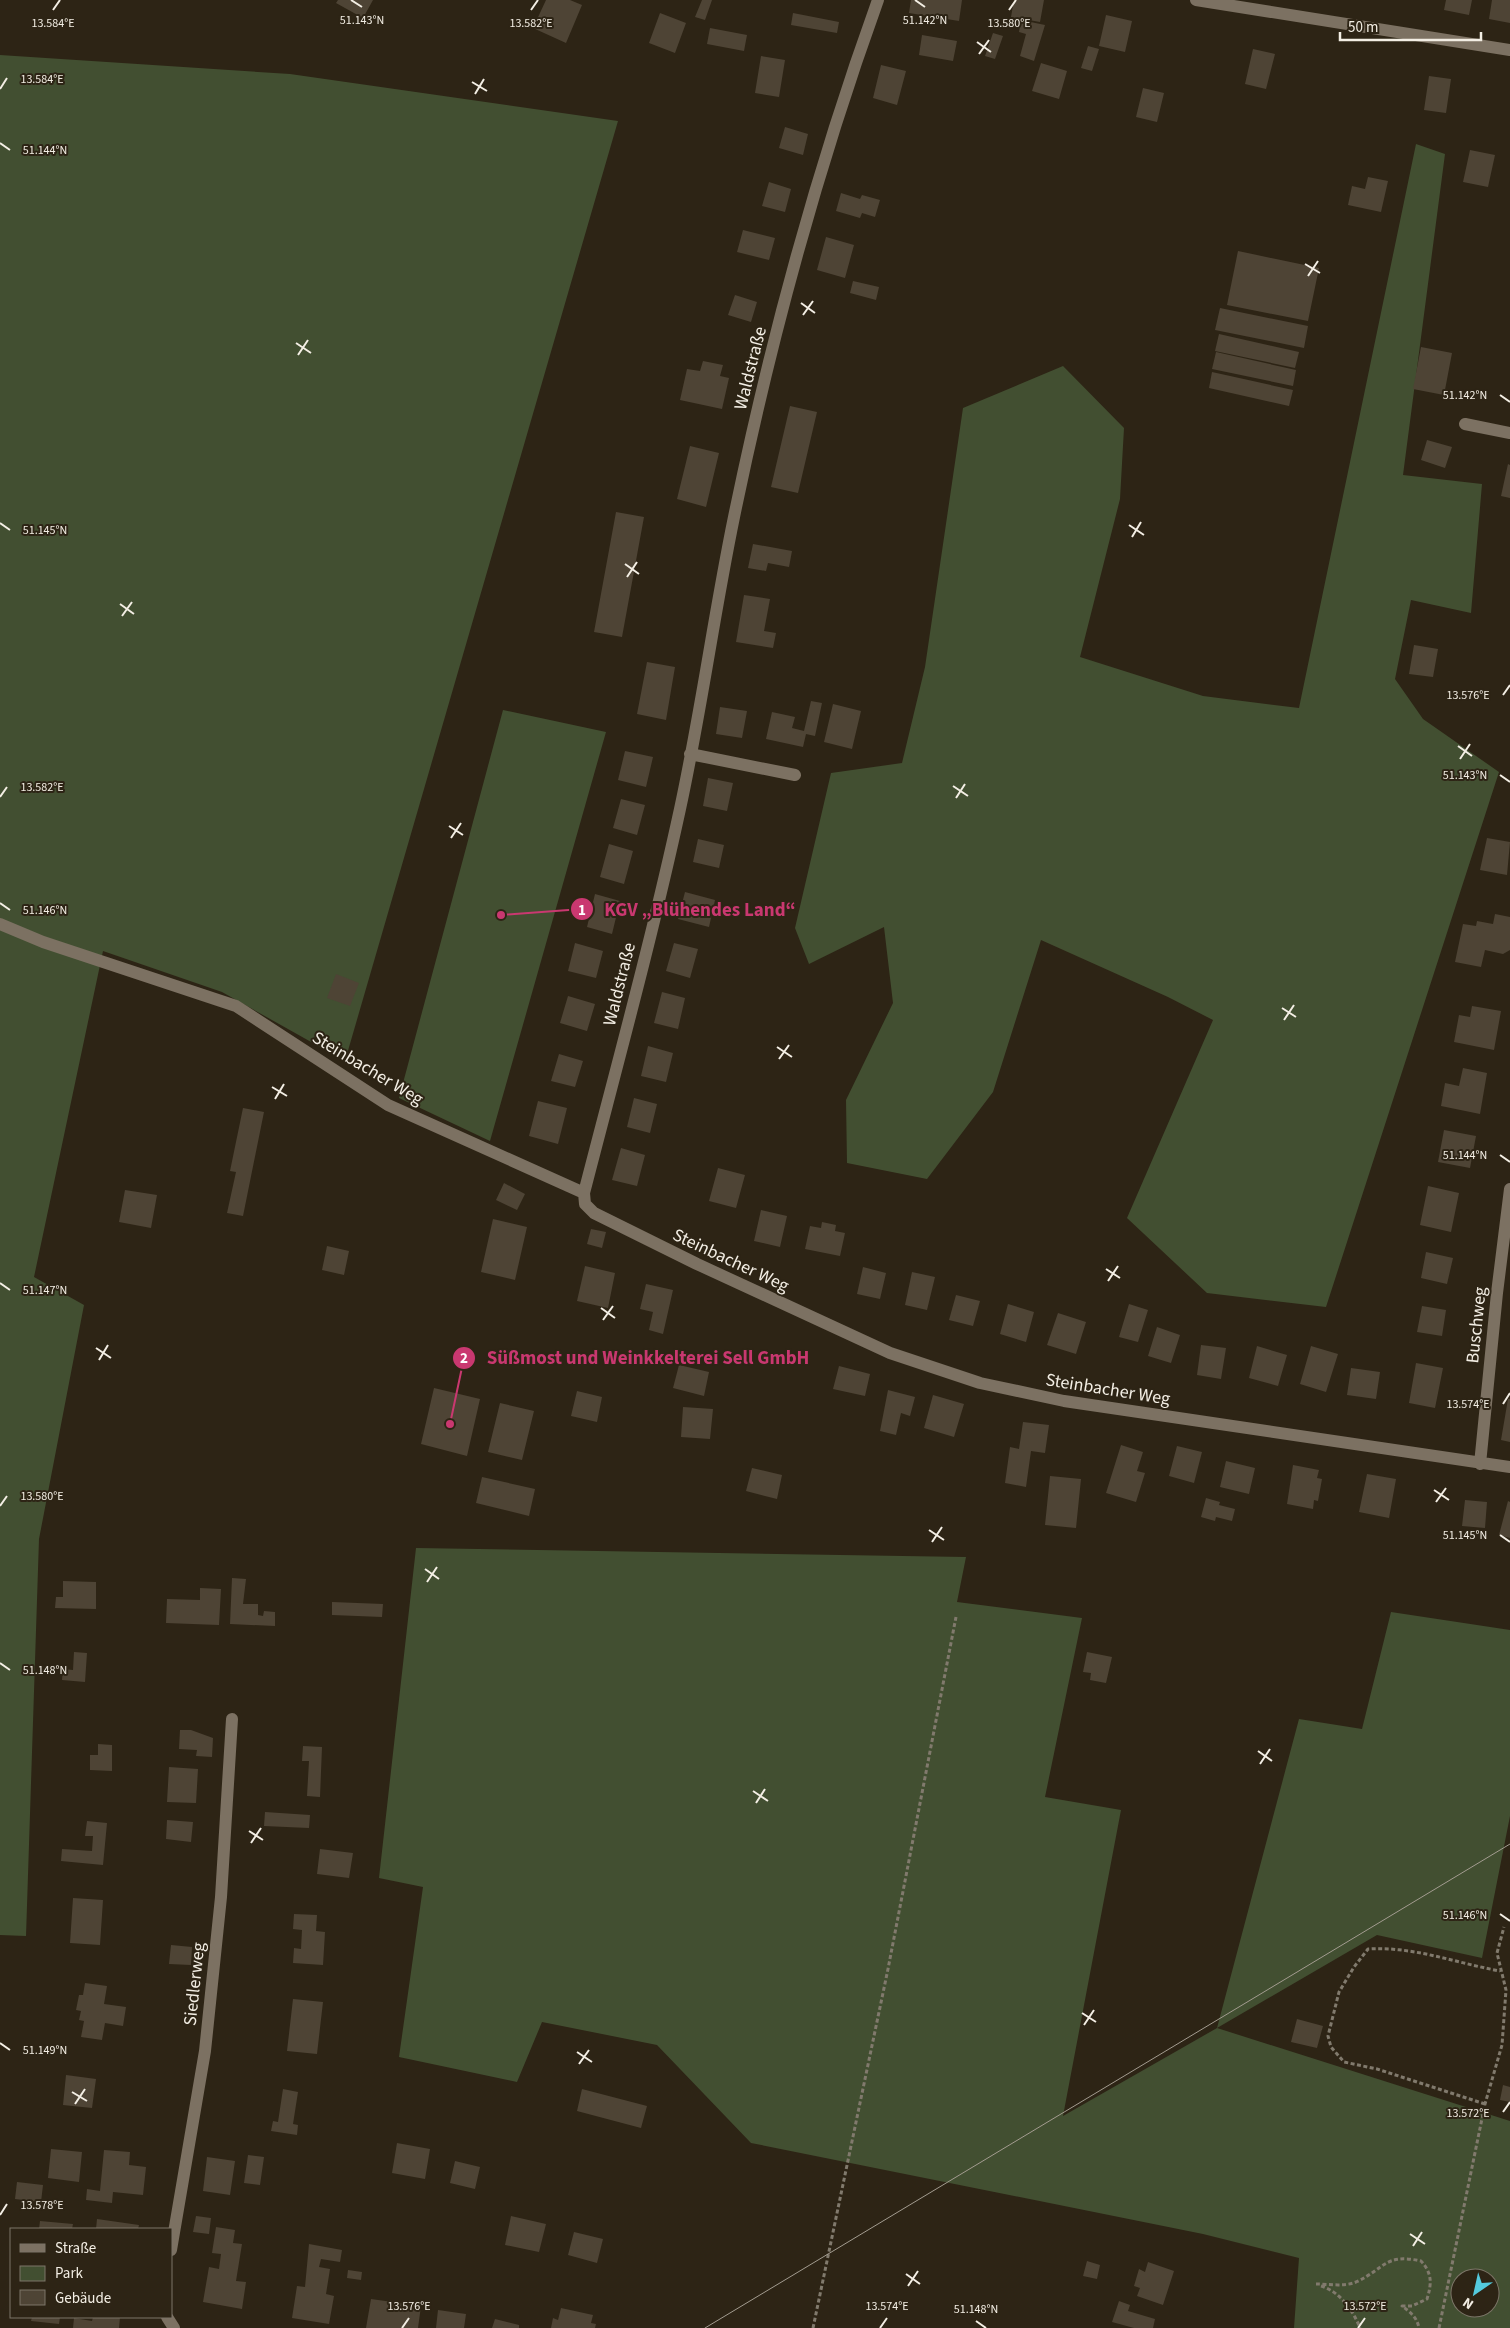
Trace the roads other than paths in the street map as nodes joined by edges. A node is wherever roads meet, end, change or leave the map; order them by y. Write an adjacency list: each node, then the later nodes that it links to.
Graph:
1 (878, 0): 6 (street, Waldstraße)
2 (1196, 0): 3 (street)
3 (1510, 50)
4 (1465, 424): 5 (street)
5 (1510, 433)
6 (690, 754): 7 (street); 10 (street, Waldstraße)
7 (795, 775)
8 (0, 924): 10 (street, Steinbacher Weg)
9 (1510, 1189): 11 (street, Buschweg)
10 (584, 1193): 12 (street, Steinbacher Weg)
11 (1508, 1214): 12 (street, Buschweg)
12 (1480, 1464): 13 (street, Steinbacher Weg)
13 (1510, 1467)
14 (232, 1719): 15 (street, Siedlerweg)
15 (172, 2244)

